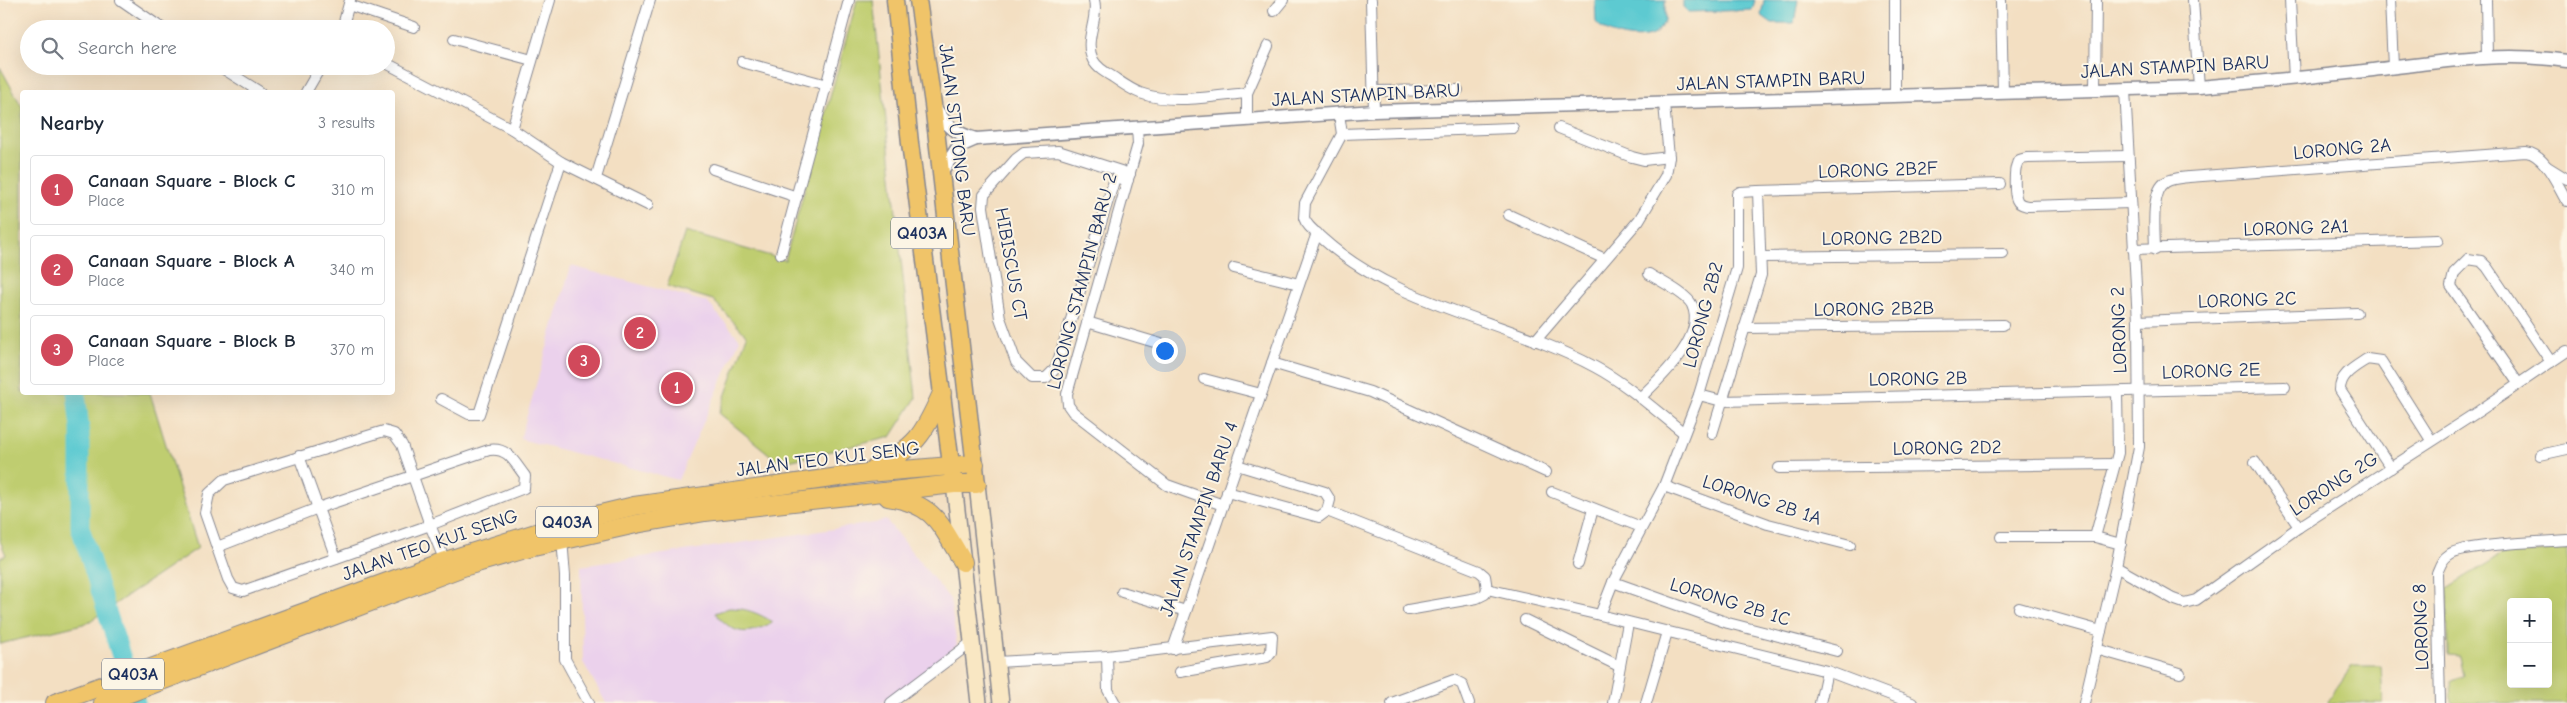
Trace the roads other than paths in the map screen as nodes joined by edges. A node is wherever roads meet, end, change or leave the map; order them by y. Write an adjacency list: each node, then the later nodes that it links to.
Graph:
1 (121, 0): 19 (street)
2 (550, 0): 25 (street)
3 (650, 0): 62 (street)
4 (850, 0): 33 (street)
5 (895, 0): 97 (main road, Q403A)
6 (918, 0): 44 (main road, JALAN STUTONG BARU)
7 (1094, 0): 42 (street)
8 (1283, 0): 18 (street)
9 (1372, 0): 40 (street)
10 (1894, 0): 43 (street)
11 (2000, 0): 41 (street)
12 (2096, 0): 38 (street)
13 (2193, 0): 34 (street)
14 (2290, 0): 32 (street)
15 (2390, 0): 28 (street)
16 (2486, 0): 24 (street)
17 (350, 3): 20 (street); 21 (street)
18 (1274, 11)
19 (150, 20)
20 (345, 20)
21 (414, 27)
22 (454, 39): 25 (street)
23 (1268, 46): 42 (street)
24 (2487, 56): 26 (street, JALAN STAMPIN BARU); 28 (street, JALAN STAMPIN BARU)
25 (532, 60): 52 (street)
26 (2567, 61)
27 (742, 62): 33 (street)
28 (2393, 67): 32 (street, JALAN STAMPIN BARU)
29 (395, 68): 52 (street)
30 (233, 75): 35 (street)
31 (316, 75): 36 (street)
32 (2294, 79): 34 (street, JALAN STAMPIN BARU)
33 (827, 85): 66 (street)
34 (2199, 87): 39 (street, JALAN STAMPIN BARU)
35 (257, 90)
36 (307, 90)
37 (1458, 90): 40 (street)
38 (2095, 90): 39 (street, JALAN STAMPIN BARU); 41 (street, JALAN STAMPIN BARU)
39 (2125, 90): 55 (street, LORONG 2)
40 (1374, 91): 46 (street)
41 (2003, 92): 43 (street, JALAN STAMPIN BARU)
42 (1247, 93): 48 (street)
43 (1895, 95): 45 (street, JALAN STAMPIN BARU)
44 (933, 104): 54 (street, JALAN STAMPIN BARU); 60 (main road, JALAN STUTONG BARU)
45 (1664, 104): 46 (street, JALAN STAMPIN BARU); 56 (street)
46 (1374, 112): 47 (street, JALAN STAMPIN BARU)
47 (1339, 114): 48 (street, JALAN STAMPIN BARU); 53 (street)
48 (1247, 120): 49 (street, JALAN STAMPIN BARU)
49 (1137, 128): 54 (street, JALAN STAMPIN BARU); 61 (street, LORONG STAMPIN BARU 2)
50 (1513, 128): 53 (street)
51 (1559, 128): 56 (street)
52 (512, 129): 57 (street)
53 (1342, 134): 71 (street)
54 (976, 139): 60 (street, JALAN STAMPIN BARU)
55 (2128, 156): 68 (street, LORONG 2); 68 (street)
56 (1669, 157): 78 (street)
57 (561, 162): 62 (street); 101 (street)
58 (2543, 164): 63 (street); 67 (street, LORONG 2A); 74 (street, LORONG 2A)
59 (713, 169): 66 (street)
60 (940, 174): 110 (main road, JALAN STUTONG BARU)
61 (1129, 177): 61 (street, HIBISCUS CT); 83 (street, LORONG STAMPIN BARU 2)
62 (596, 178): 69 (street)
63 (2567, 179)
64 (2000, 184): 65 (street, LORONG 2B2F)
65 (1758, 191): 77 (street); 99 (street, LORONG 2B2)
66 (797, 196): 75 (street)
67 (2567, 201)
68 (2131, 203): 73 (street, LORONG 2)
69 (648, 205)
70 (1509, 216): 78 (street)
71 (1317, 233): 81 (street, JALAN STAMPIN BARU 4); 87 (street)
72 (2438, 240): 74 (street, LORONG 2A1)
73 (2133, 250): 74 (street, LORONG 2A1); 84 (street, LORONG 2)
74 (2155, 250)
75 (781, 254)
76 (2004, 254): 77 (street, LORONG 2B2D)
77 (1761, 257): 86 (street)
78 (1605, 259): 87 (street)
79 (1234, 268): 81 (street)
80 (1649, 274): 100 (street)
81 (1299, 284): 91 (street, JALAN STAMPIN BARU 4)
82 (2357, 313): 84 (street, LORONG 2C)
83 (1087, 322): 88 (street); 125 (street, LORONG STAMPIN BARU 2)
84 (2138, 322): 95 (street, LORONG 2)
85 (2003, 325): 86 (street, LORONG 2B2B)
86 (1744, 328): 102 (street)
87 (1535, 341): 100 (street)
88 (1161, 344)
89 (2567, 352): 90 (street, LORONG 2G)
90 (2551, 362): 93 (street, LORONG 2G); 93 (street)
91 (1272, 363): 98 (street, JALAN STAMPIN BARU 4); 116 (street)
92 (1204, 379): 98 (street)
93 (2518, 383): 105 (street, LORONG 2G)
94 (2284, 387): 95 (street, LORONG 2E)
95 (2139, 391): 96 (street, LORONG 2B); 136 (street, LORONG 2)
96 (2117, 392): 102 (street, LORONG 2B); 111 (street)
97 (942, 393): 113 (main road, Q403A); 117 (highway)
98 (1261, 394): 112 (street, JALAN STAMPIN BARU 4)
99 (1698, 395): 102 (street, LORONG 2B); 103 (street, LORONG 2B2)
100 (1640, 398): 103 (street)
101 (441, 399)
102 (1722, 401): 104 (street)
103 (1684, 433): 121 (street, LORONG 2B2)
104 (1712, 434)
105 (2431, 440): 115 (street, LORONG 2G); 115 (street)
106 (2567, 449): 107 (street)
107 (2540, 455)
108 (299, 456): 118 (street); 126 (street); 138 (street)
109 (2255, 462): 131 (street)
110 (975, 464): 113 (highway, Q403A); 120 (main road, JALAN STUTONG BARU)
111 (2115, 464): 114 (street, LORONG 2D2); 132 (street)
112 (1236, 465): 122 (street, JALAN STAMPIN BARU 4); 128 (street)
113 (951, 466): 117 (highway, JALAN TEO KUI SENG / Q403A); 119 (main road)
114 (1779, 468)
115 (2391, 468): 131 (street, LORONG 2G)
116 (1546, 472)
117 (867, 473): 140 (highway, JALAN TEO KUI SENG / Q403A)
118 (412, 476): 126 (street); 129 (street); 129 (street)
119 (954, 484): 120 (highway); 124 (highway, JALAN TEO KUI SENG); 141 (main road)
120 (977, 484): 161 (main road)
121 (1664, 486): 130 (street, LORONG 2B2); 137 (street, LORONG 2B 1A)
122 (1227, 492): 125 (street, JALAN STAMPIN BARU 4); 128 (street)
123 (1552, 492): 127 (street)
124 (868, 494): 134 (highway, JALAN TEO KUI SENG); 141 (highway)
125 (1223, 505): 149 (street, JALAN STAMPIN BARU 4)
126 (318, 508): 138 (street); 139 (street)
127 (1593, 509): 130 (street); 142 (street)
128 (1327, 511): 145 (street)
129 (430, 525): 139 (street); 140 (street)
130 (1641, 526): 144 (street, LORONG 2B2)
131 (2299, 527): 143 (street, LORONG 2G)
132 (2096, 536): 133 (street); 136 (street)
133 (2000, 537)
134 (562, 539): 160 (highway, JALAN TEO KUI SENG); 168 (street)
135 (2567, 540): 180 (street, LORONG 8)
136 (2121, 544): 143 (street, LORONG 2)
137 (1850, 545)
138 (217, 547): 139 (street)
139 (336, 558)
140 (445, 561): 160 (highway, JALAN TEO KUI SENG / Q403A)
141 (962, 562): 155 (main road)
142 (1578, 564)
143 (2116, 567): 153 (street, LORONG 2)
144 (1613, 582): 150 (street, LORONG 2B2); 158 (street, LORONG 2B 1C)
145 (1487, 589): 148 (street); 150 (street)
146 (1122, 592): 149 (street)
147 (2019, 608): 153 (street)
148 (1408, 610)
149 (1186, 611): 156 (street, JALAN STAMPIN BARU 4)
150 (1600, 615): 152 (street)
151 (1524, 620): 162 (street)
152 (1628, 623): 154 (street); 162 (street)
153 (2101, 631): 157 (street, LORONG 2)
154 (1666, 632): 163 (street); 176 (street)
155 (972, 642): 169 (street); 170 (main road)
156 (1173, 649): 159 (street); 164 (street)
157 (2096, 649): 165 (street); 179 (street, LORONG 2)
158 (1837, 651)
159 (1107, 656): 161 (street); 172 (street)
160 (202, 658): 166 (highway, JALAN TEO KUI SENG / Q403A); 167 (highway, JALAN TEO KUI SENG)
161 (997, 662): 171 (main road)
162 (1619, 666): 175 (street)
163 (1827, 671): 177 (street); 178 (street)
164 (1180, 672)
165 (2180, 674)
166 (61, 701)
167 (103, 703)
168 (589, 703)
169 (891, 703)
170 (979, 703)
171 (1001, 703)
172 (1115, 703)
173 (1392, 703): 174 (street)
174 (1469, 703)
175 (1613, 703)
176 (1646, 703)
177 (1820, 703)
178 (1912, 703)
179 (2084, 703)
180 (2440, 703)

